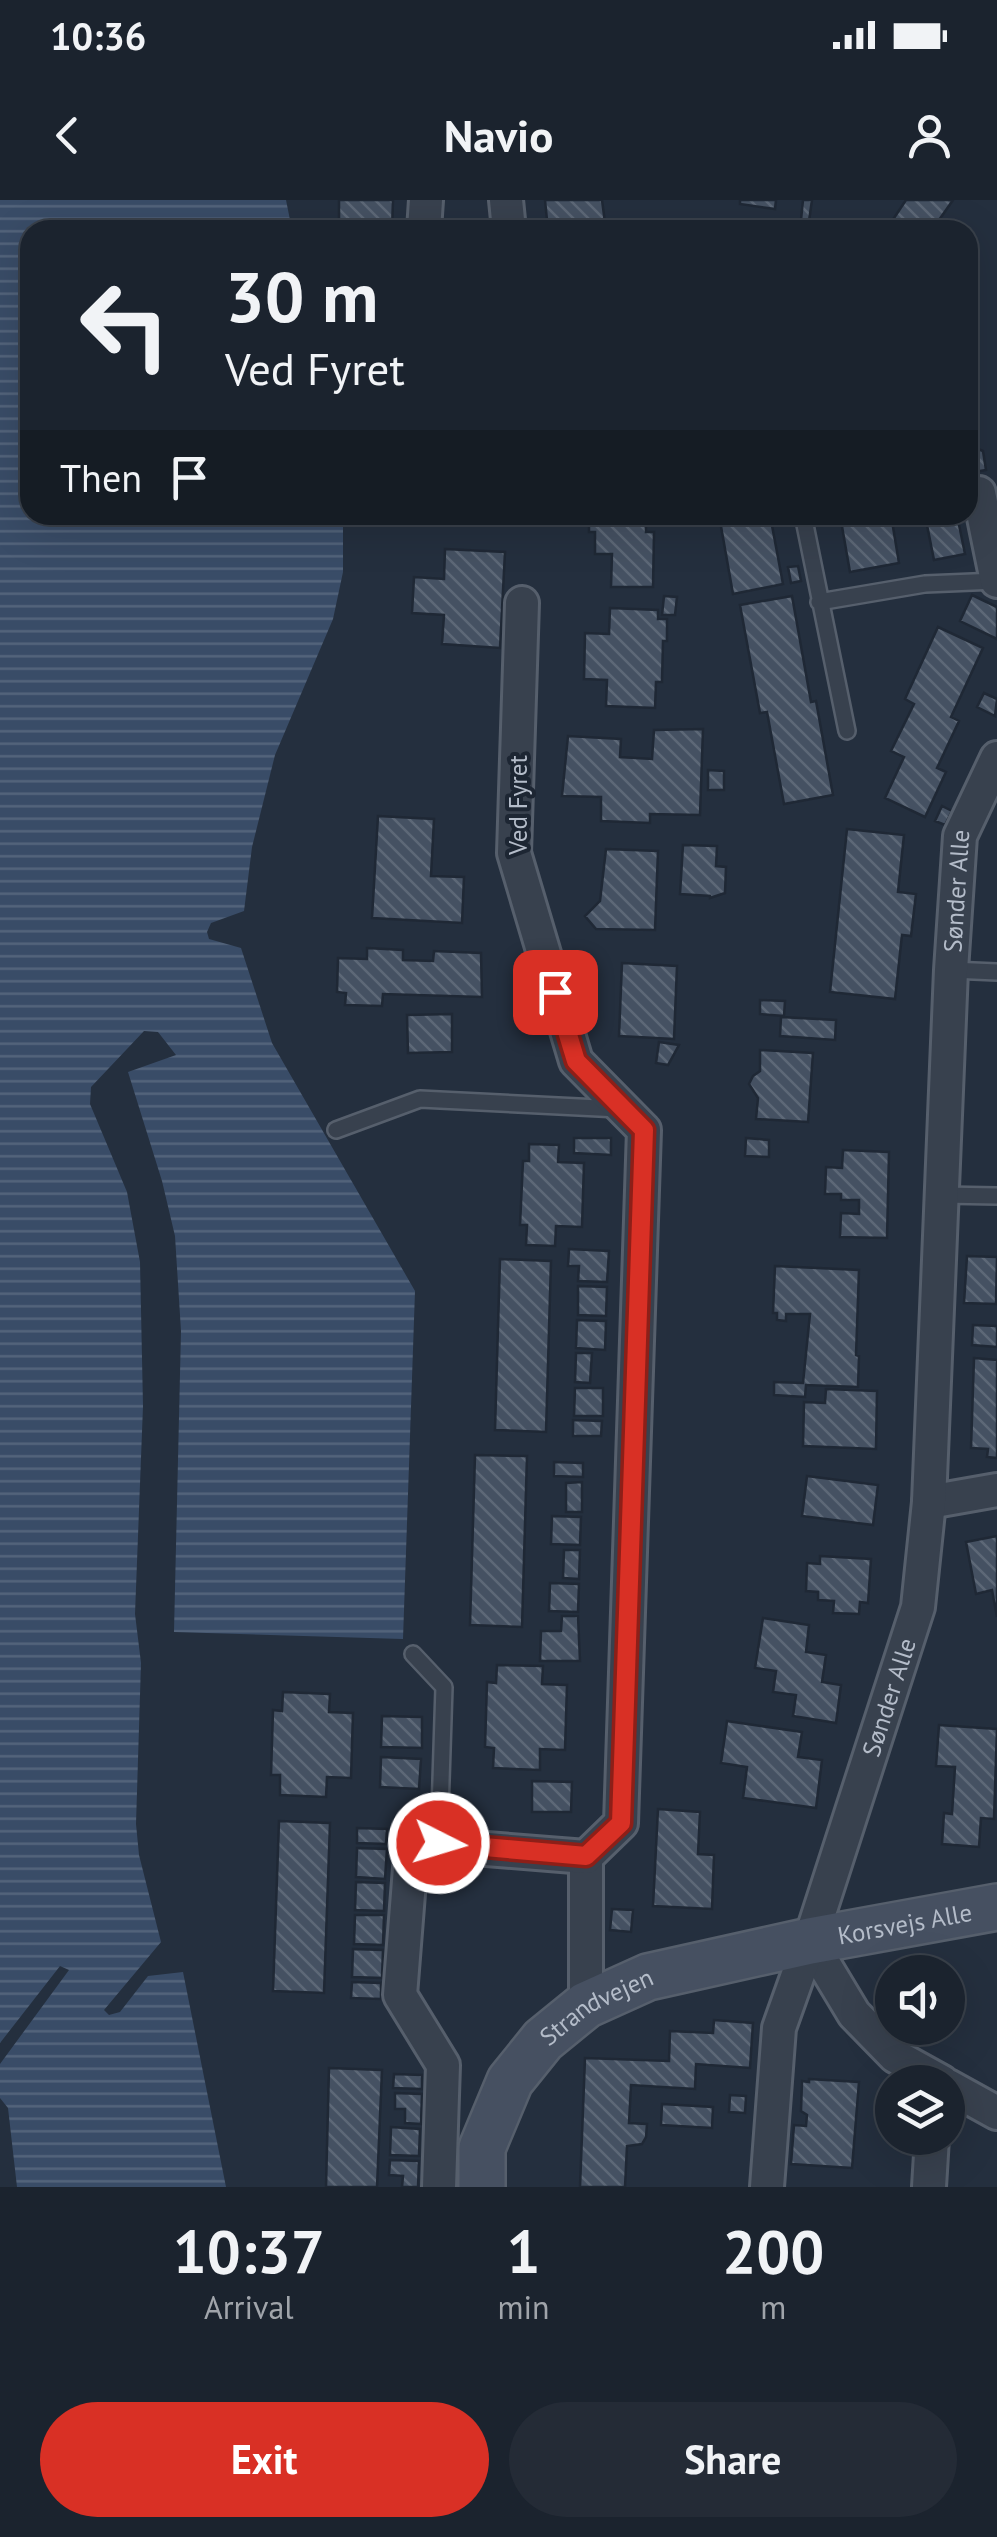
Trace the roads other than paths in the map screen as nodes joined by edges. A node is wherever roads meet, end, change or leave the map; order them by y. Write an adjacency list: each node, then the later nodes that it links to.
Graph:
1 (980, 493): 3 (street)
2 (805, 525): 4 (lane)
3 (997, 581): 4 (lane)
4 (820, 602): 6 (lane)
5 (522, 603): 10 (street, Ved Fyret)
6 (847, 731)
7 (997, 758): 8 (street, Sønder Alle)
8 (951, 970): 9 (lane, Sønder Alle); 12 (street, Sønder Alle)
9 (997, 972)
10 (624, 1109): 11 (lane); 18 (street, Ved Fyret)
11 (336, 1130)
12 (942, 1195): 13 (lane); 15 (street, Sønder Alle)
13 (997, 1196)
14 (997, 1490): 15 (street)
15 (928, 1502): 20 (street, Sønder Alle)
16 (412, 1654): 17 (lane)
17 (439, 1843): 18 (street); 26 (street)
18 (586, 1856): 21 (street)
19 (997, 1907): 20 (street, Korsvejs Alle)
20 (810, 1941): 21 (street, Strandvejen); 22 (street); 28 (street, Sønder Alle)
21 (586, 2006): 27 (street, Strandvejen)
22 (909, 2065)
23 (965, 2097): 24 (street)
24 (997, 2113)
25 (931, 2155): 29 (street)
26 (439, 2187)
27 (482, 2187)
28 (766, 2187)
29 (928, 2187)

